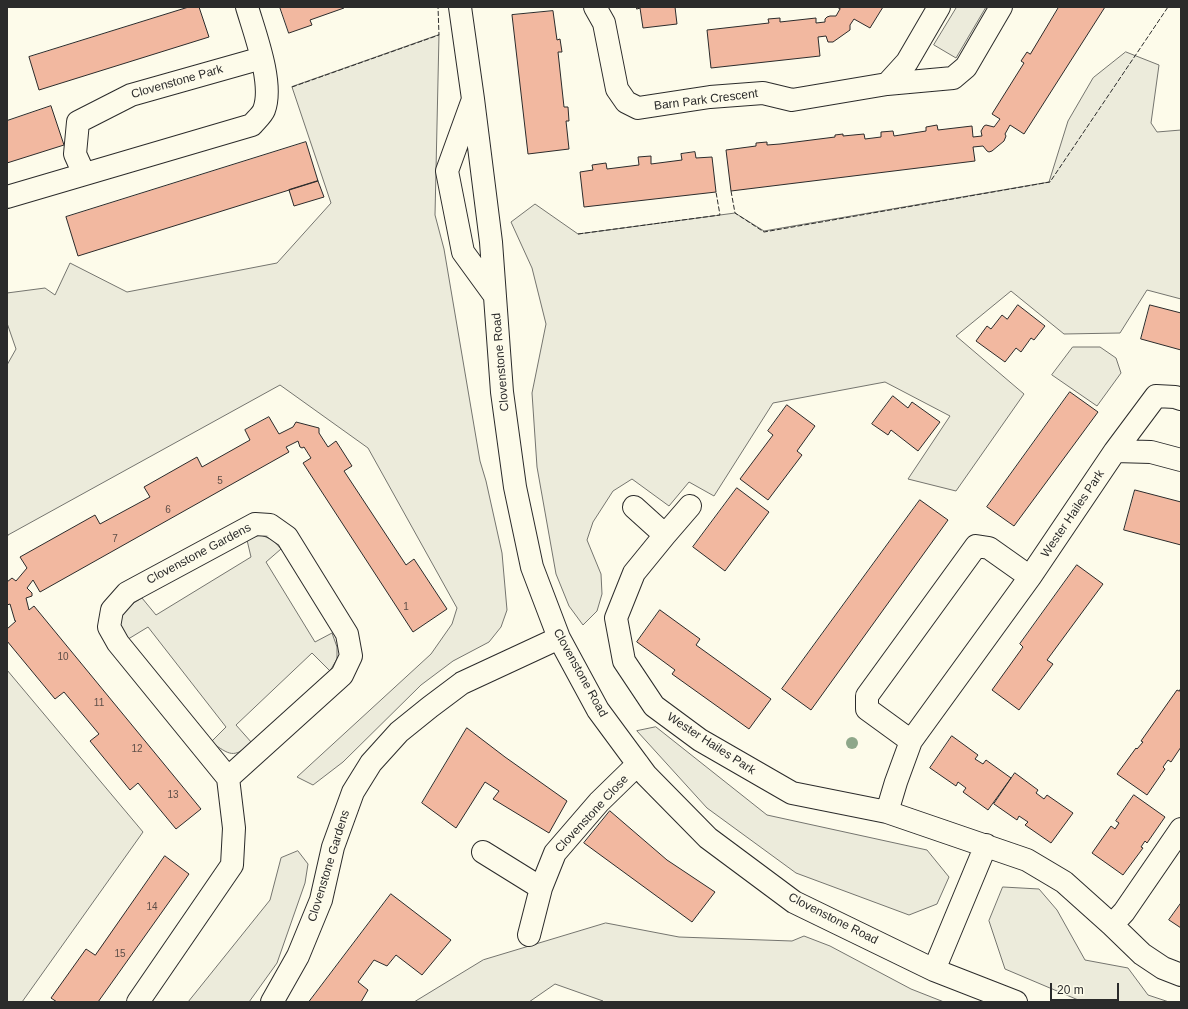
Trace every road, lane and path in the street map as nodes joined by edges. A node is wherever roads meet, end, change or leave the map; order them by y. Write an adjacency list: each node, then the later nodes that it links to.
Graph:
1 (247, 7): 6 (street)
2 (460, 7): 8 (street, Clovenstone Road)
3 (595, 7): 7 (street, Barn Park Crescent)
4 (939, 7): 7 (street)
5 (1001, 7): 7 (street, Barn Park Crescent)
6 (262, 58): 9 (street); 9 (street, Clovenstone Park)
7 (887, 84)
8 (473, 99): 11 (street, Clovenstone Road); 11 (street)
9 (84, 174): 10 (street)
10 (7, 197)
11 (495, 296): 19 (street, Clovenstone Road)
12 (1181, 399): 13 (street, Wester Hailes Park)
13 (1115, 450): 14 (street); 18 (street, Wester Hailes Park)
14 (1181, 460)
15 (690, 506): 17 (street, Wester Hailes Park)
16 (634, 507): 17 (street)
17 (665, 535): 23 (street, Wester Hailes Park)
18 (1030, 577): 20 (street, Wester Hailes Park); 20 (street)
19 (559, 638): 21 (street, Clovenstone Road); 33 (street, Clovenstone Gardens)
20 (911, 741): 23 (street, Wester Hailes Park)
21 (638, 764): 27 (street, Clovenstone Close); 30 (street, Clovenstone Road)
22 (228, 778): 22 (street, Clovenstone Gardens); 32 (street)
23 (888, 812): 25 (street, Wester Hailes Park)
24 (1181, 830): 28 (street)
25 (986, 845): 28 (street, Wester Hailes Park); 30 (street)
26 (483, 852): 27 (street)
27 (541, 888): 29 (street, Clovenstone Close)
28 (1112, 925): 31 (street, Wester Hailes Park)
29 (529, 934)
30 (934, 970): 34 (street, Clovenstone Road)
31 (1181, 975)
32 (138, 1002)
33 (272, 1002)
34 (1016, 1002)

